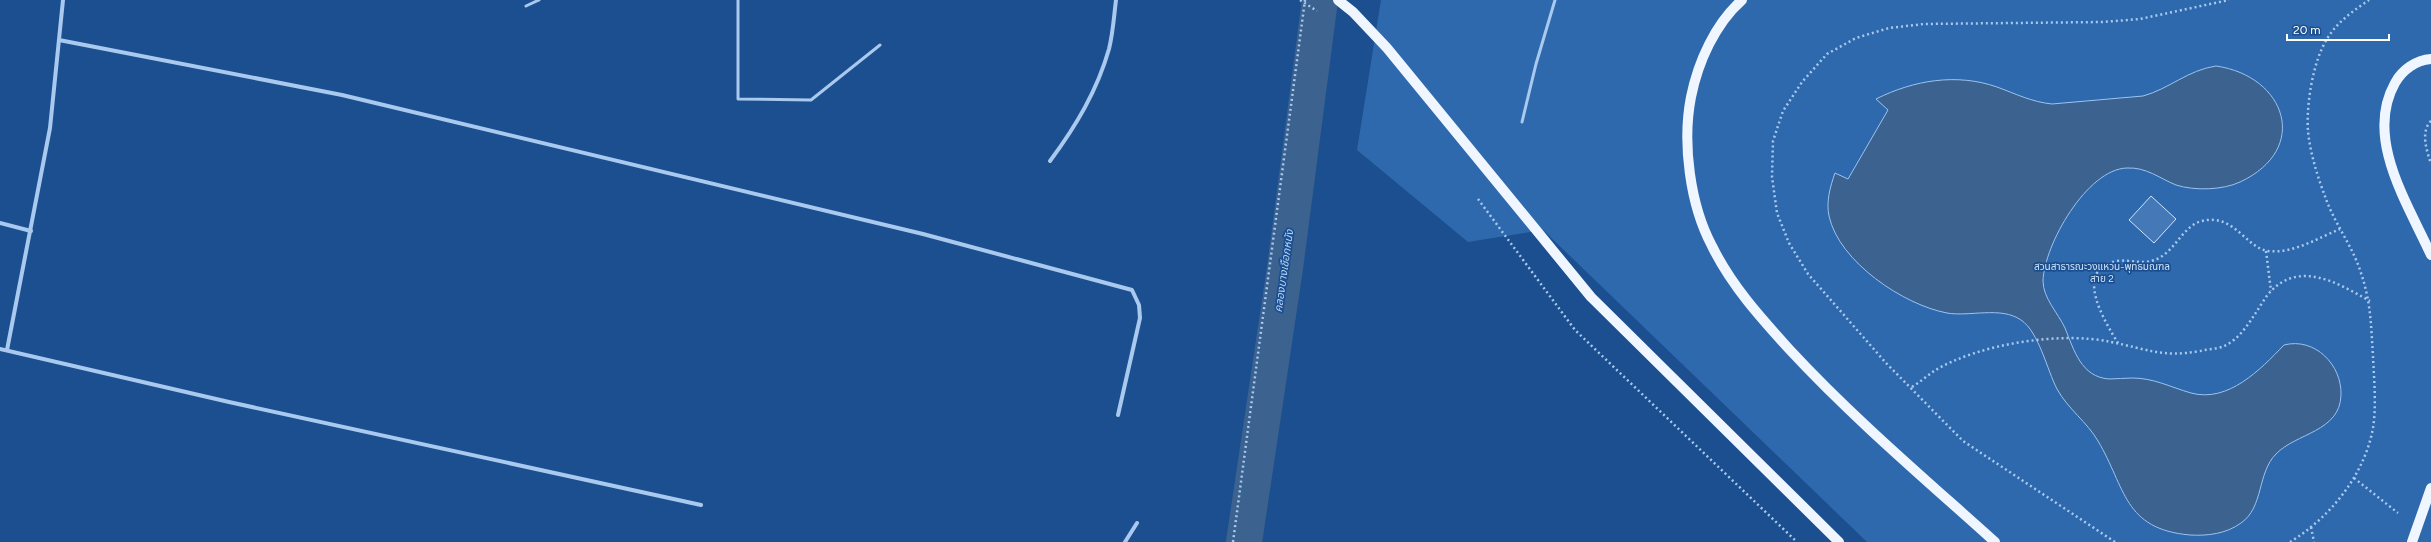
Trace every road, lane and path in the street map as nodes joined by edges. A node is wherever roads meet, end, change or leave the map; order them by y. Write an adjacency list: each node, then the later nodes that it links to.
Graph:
1 (63, 0): 12 (street)
2 (539, 0): 11 (lane)
3 (738, 0): 13 (lane)
4 (1116, 0): 17 (street)
5 (1305, 0): 38 (path)
6 (1338, 0): 39 (main road)
7 (1556, 0): 16 (lane)
8 (1742, 0): 40 (main road)
9 (2229, 0): 29 (path)
10 (2369, 0): 20 (path)
11 (526, 6)
12 (59, 40): 21 (street); 30 (street)
13 (880, 45)
14 (2431, 59): 23 (main road)
15 (2431, 121): 18 (path)
16 (1522, 122)
17 (1050, 161)
18 (2431, 164)
19 (0, 223): 21 (street)
20 (2340, 229): 22 (path); 25 (path)
21 (31, 231): 28 (street)
22 (2266, 251): 24 (path); 26 (path)
23 (2431, 255)
24 (2271, 291): 25 (path); 26 (path)
25 (2370, 301): 31 (path)
26 (2118, 344): 29 (path)
27 (0, 348): 28 (street)
28 (7, 350): 33 (street)
29 (1912, 387): 41 (path)
30 (1118, 414)
31 (2354, 478): 34 (path); 36 (path)
32 (2431, 488): 44 (main road, bridge)
33 (700, 505)
34 (2401, 515)
35 (1137, 523): 37 (street)
36 (2311, 526): 42 (path); 43 (path)
37 (1125, 542)
38 (1233, 542)
39 (1839, 542)
40 (1995, 542)
41 (2115, 542)
42 (2290, 542)
43 (2314, 542)
44 (2412, 542)

